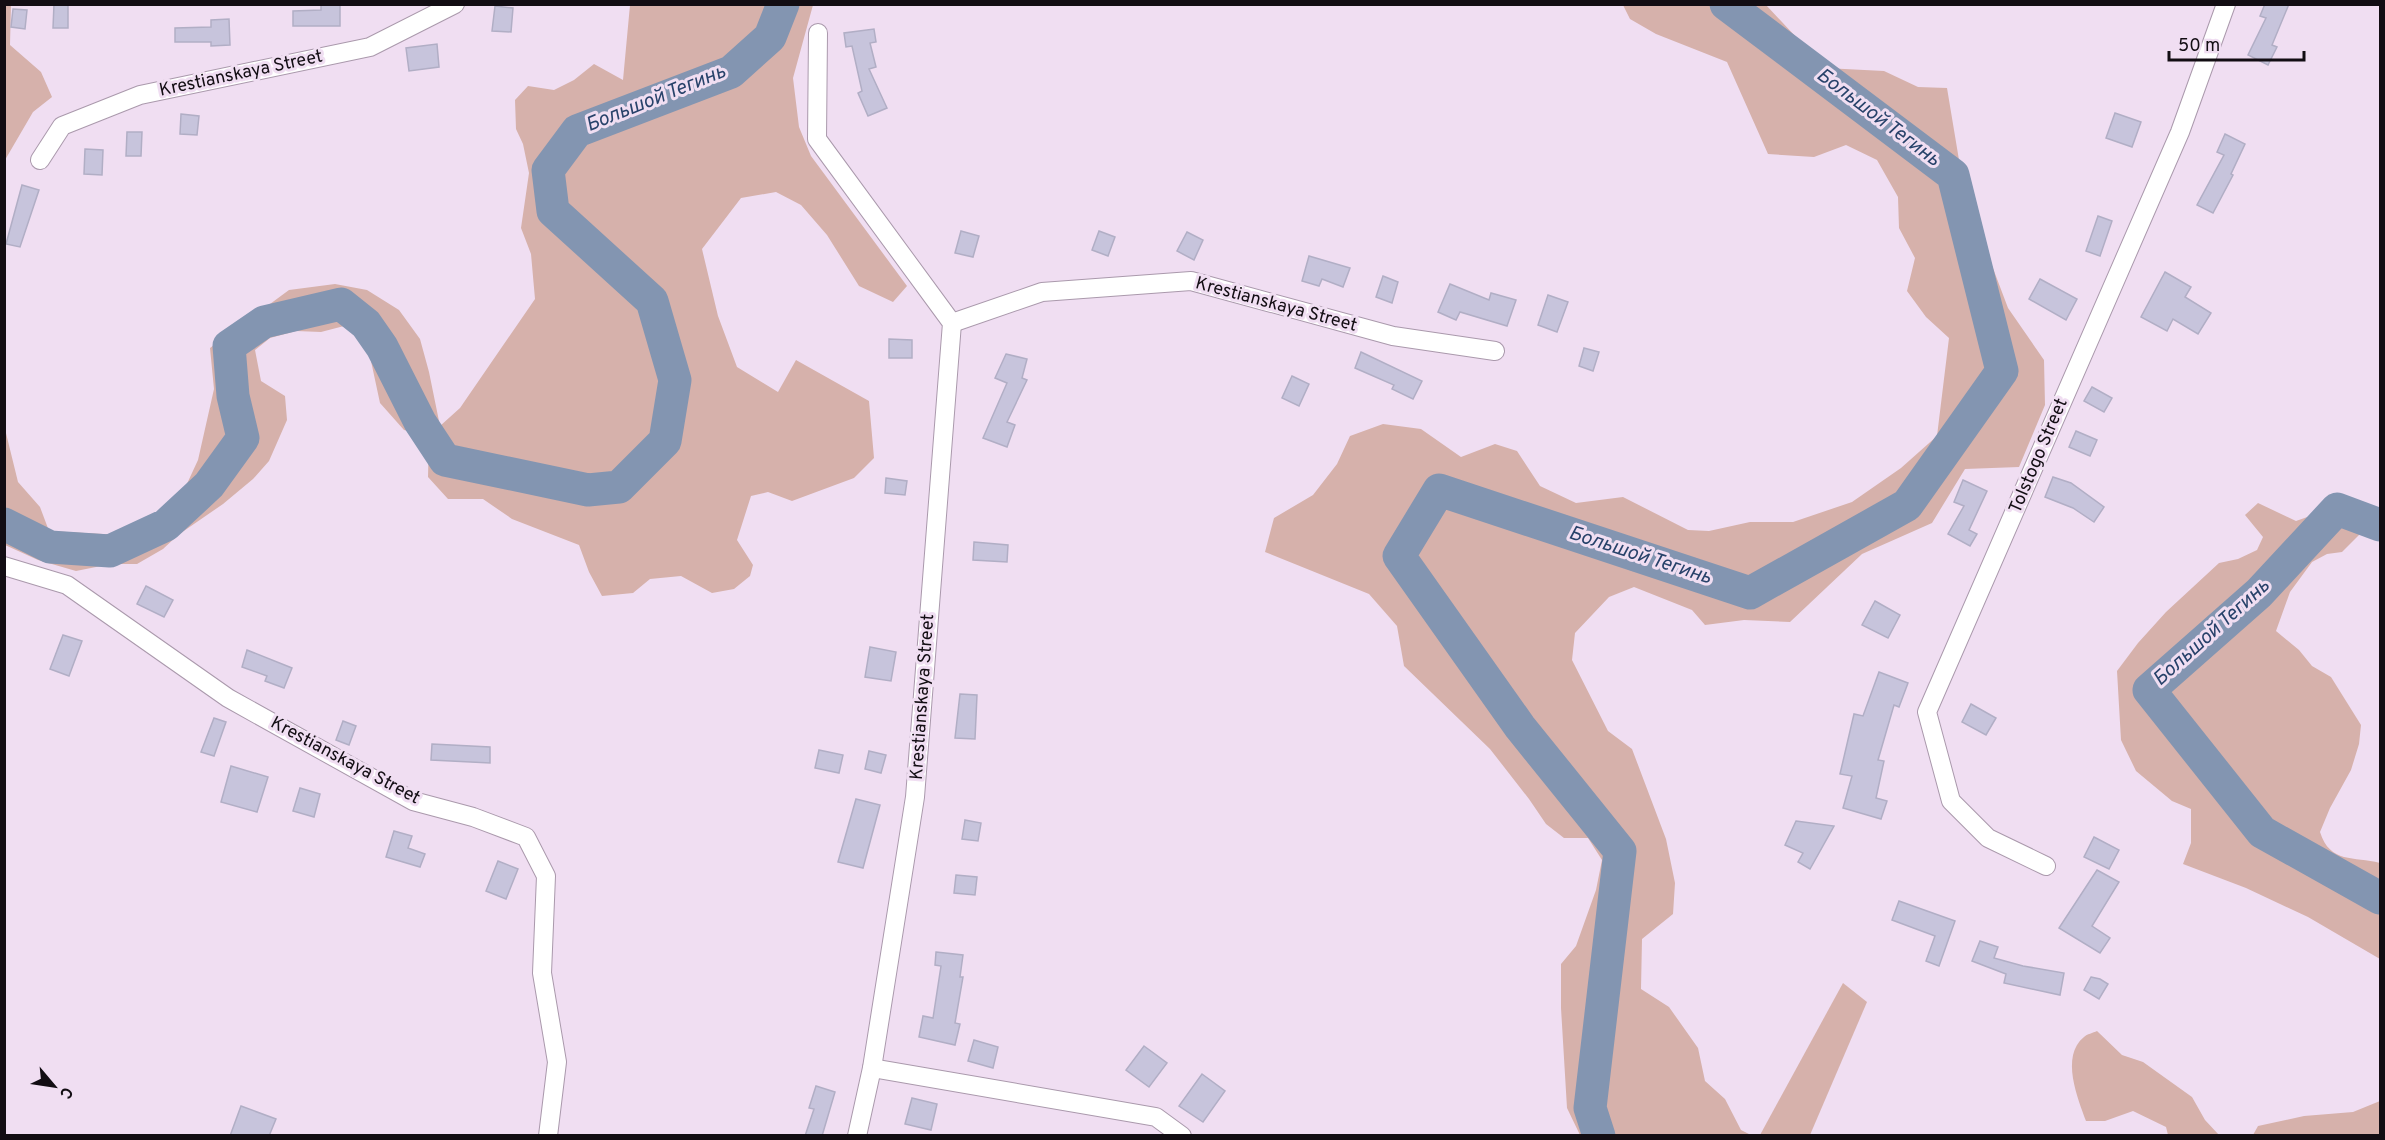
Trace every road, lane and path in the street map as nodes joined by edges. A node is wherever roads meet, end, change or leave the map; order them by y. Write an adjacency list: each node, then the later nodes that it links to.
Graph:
1 (454, 4): 4 (street, Krestianskaya Street)
2 (2226, 4): 8 (street, Tolstogo Street)
3 (818, 33): 5 (street)
4 (40, 159)
5 (952, 323): 6 (street, Krestianskaya Street); 9 (street, Krestianskaya Street)
6 (1495, 351)
7 (4, 566): 10 (street, Krestianskaya Street)
8 (2046, 866)
9 (872, 1068): 11 (street, Krestianskaya Street); 12 (street)
10 (548, 1136)
11 (857, 1136)
12 (1182, 1136)

